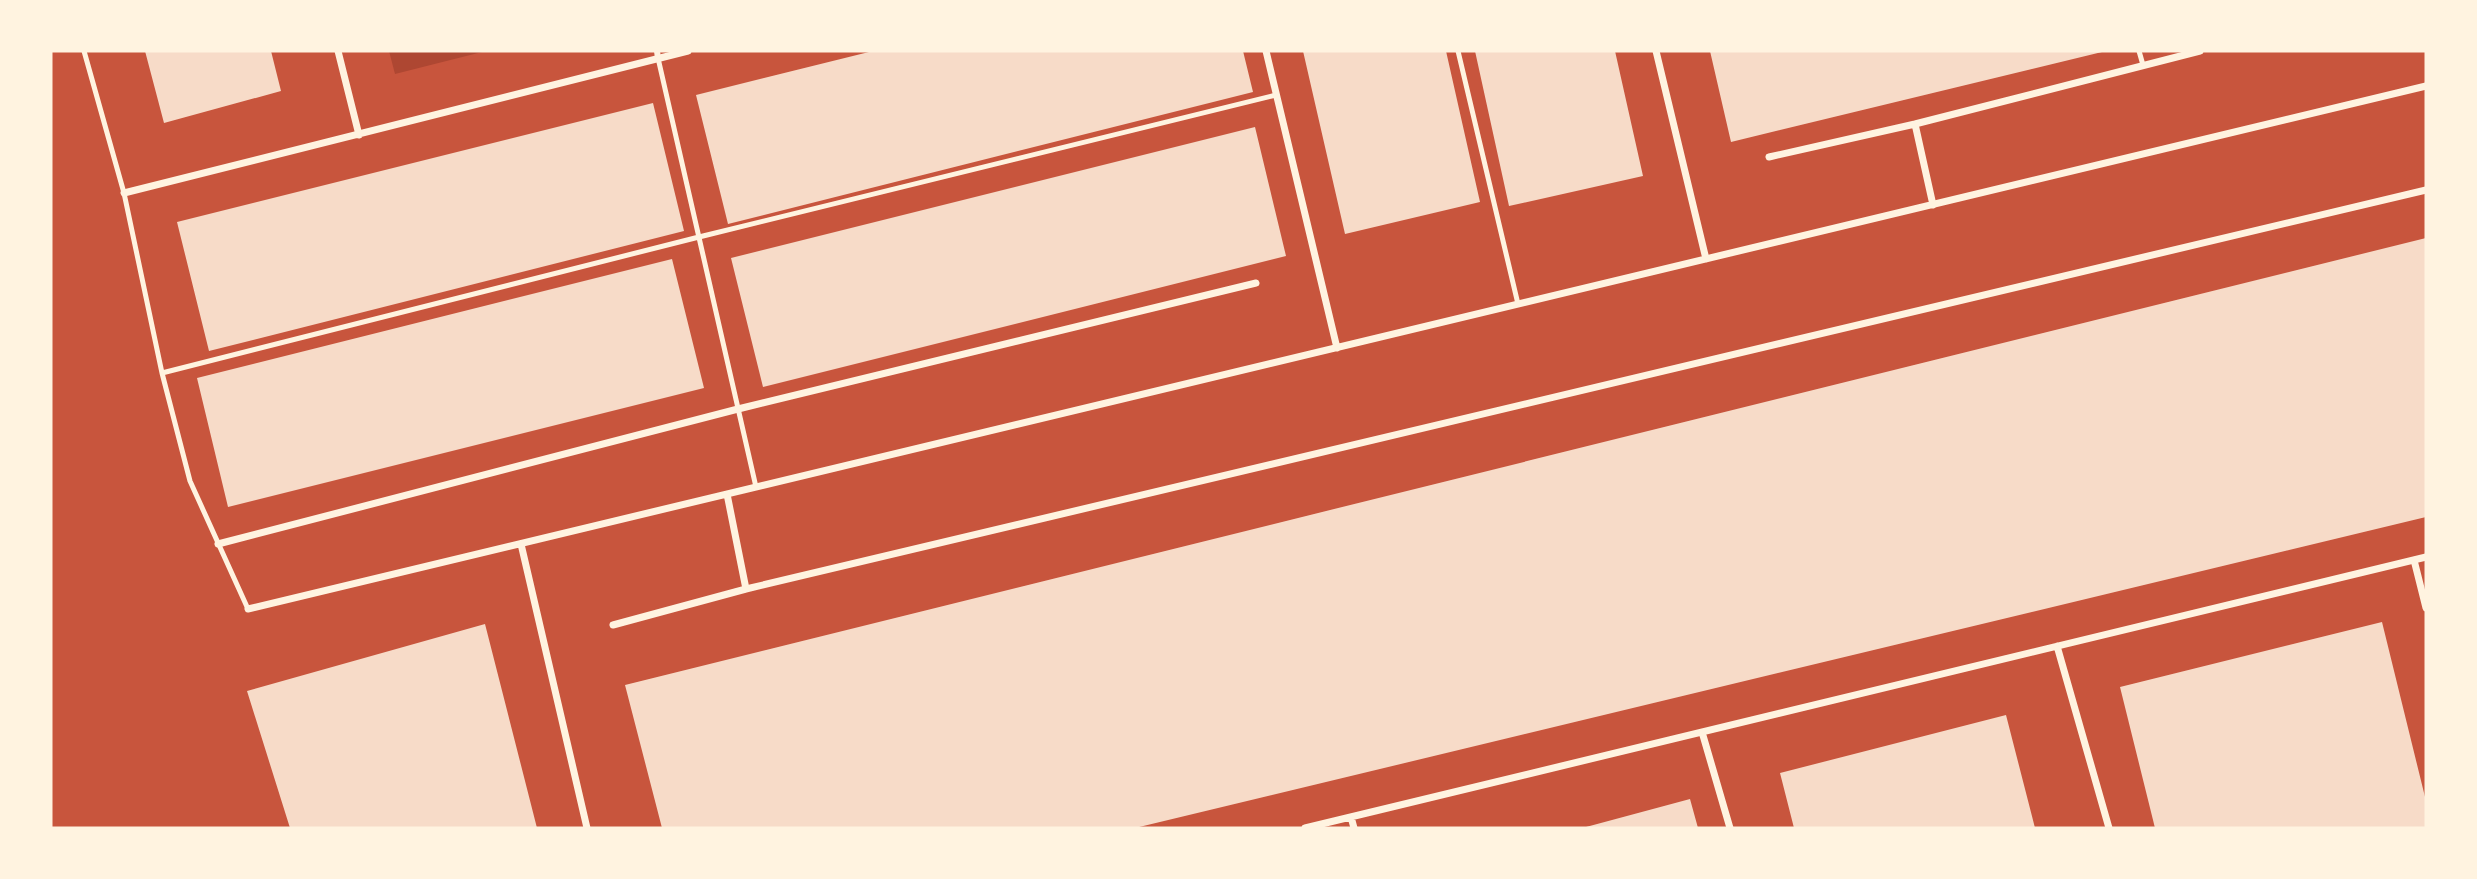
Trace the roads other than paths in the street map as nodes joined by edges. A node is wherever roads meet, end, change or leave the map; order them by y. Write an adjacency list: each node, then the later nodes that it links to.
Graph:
1 (84, 51): 17 (lane)
2 (338, 51): 14 (street)
3 (688, 51): 9 (street)
4 (1266, 51): 12 (street)
5 (1458, 51): 22 (lane)
6 (1656, 51): 20 (street)
7 (2139, 51): 10 (lane)
8 (2200, 51): 10 (street)
9 (657, 55): 14 (street); 19 (lane)
10 (2143, 65): 13 (street)
11 (2426, 86): 18 (street)
12 (1276, 95): 19 (lane); 23 (street)
13 (1915, 124): 15 (street); 18 (street)
14 (359, 135): 17 (street)
15 (1769, 156)
16 (2426, 190): 32 (street)
17 (124, 193): 24 (lane)
18 (1933, 205): 20 (street)
19 (699, 237): 24 (lane); 25 (lane)
20 (1706, 259): 22 (street)
21 (1256, 283): 25 (street)
22 (1518, 304): 23 (street)
23 (1336, 348): 26 (street)
24 (162, 373): 28 (lane)
25 (738, 409): 26 (lane); 28 (street)
26 (756, 487): 27 (street)
27 (727, 494): 29 (street); 32 (street)
28 (218, 544): 34 (lane)
29 (521, 544): 34 (street); 39 (street)
30 (2426, 557): 31 (street)
31 (2414, 560): 33 (street); 36 (street)
32 (746, 589): 35 (street)
33 (2426, 608)
34 (247, 609)
35 (613, 625)
36 (2057, 646): 37 (street); 43 (street)
37 (1702, 732): 38 (street); 42 (street)
38 (1352, 817): 40 (street); 41 (street)
39 (587, 828)
40 (1305, 828)
41 (1354, 828)
42 (1730, 828)
43 (2109, 828)

